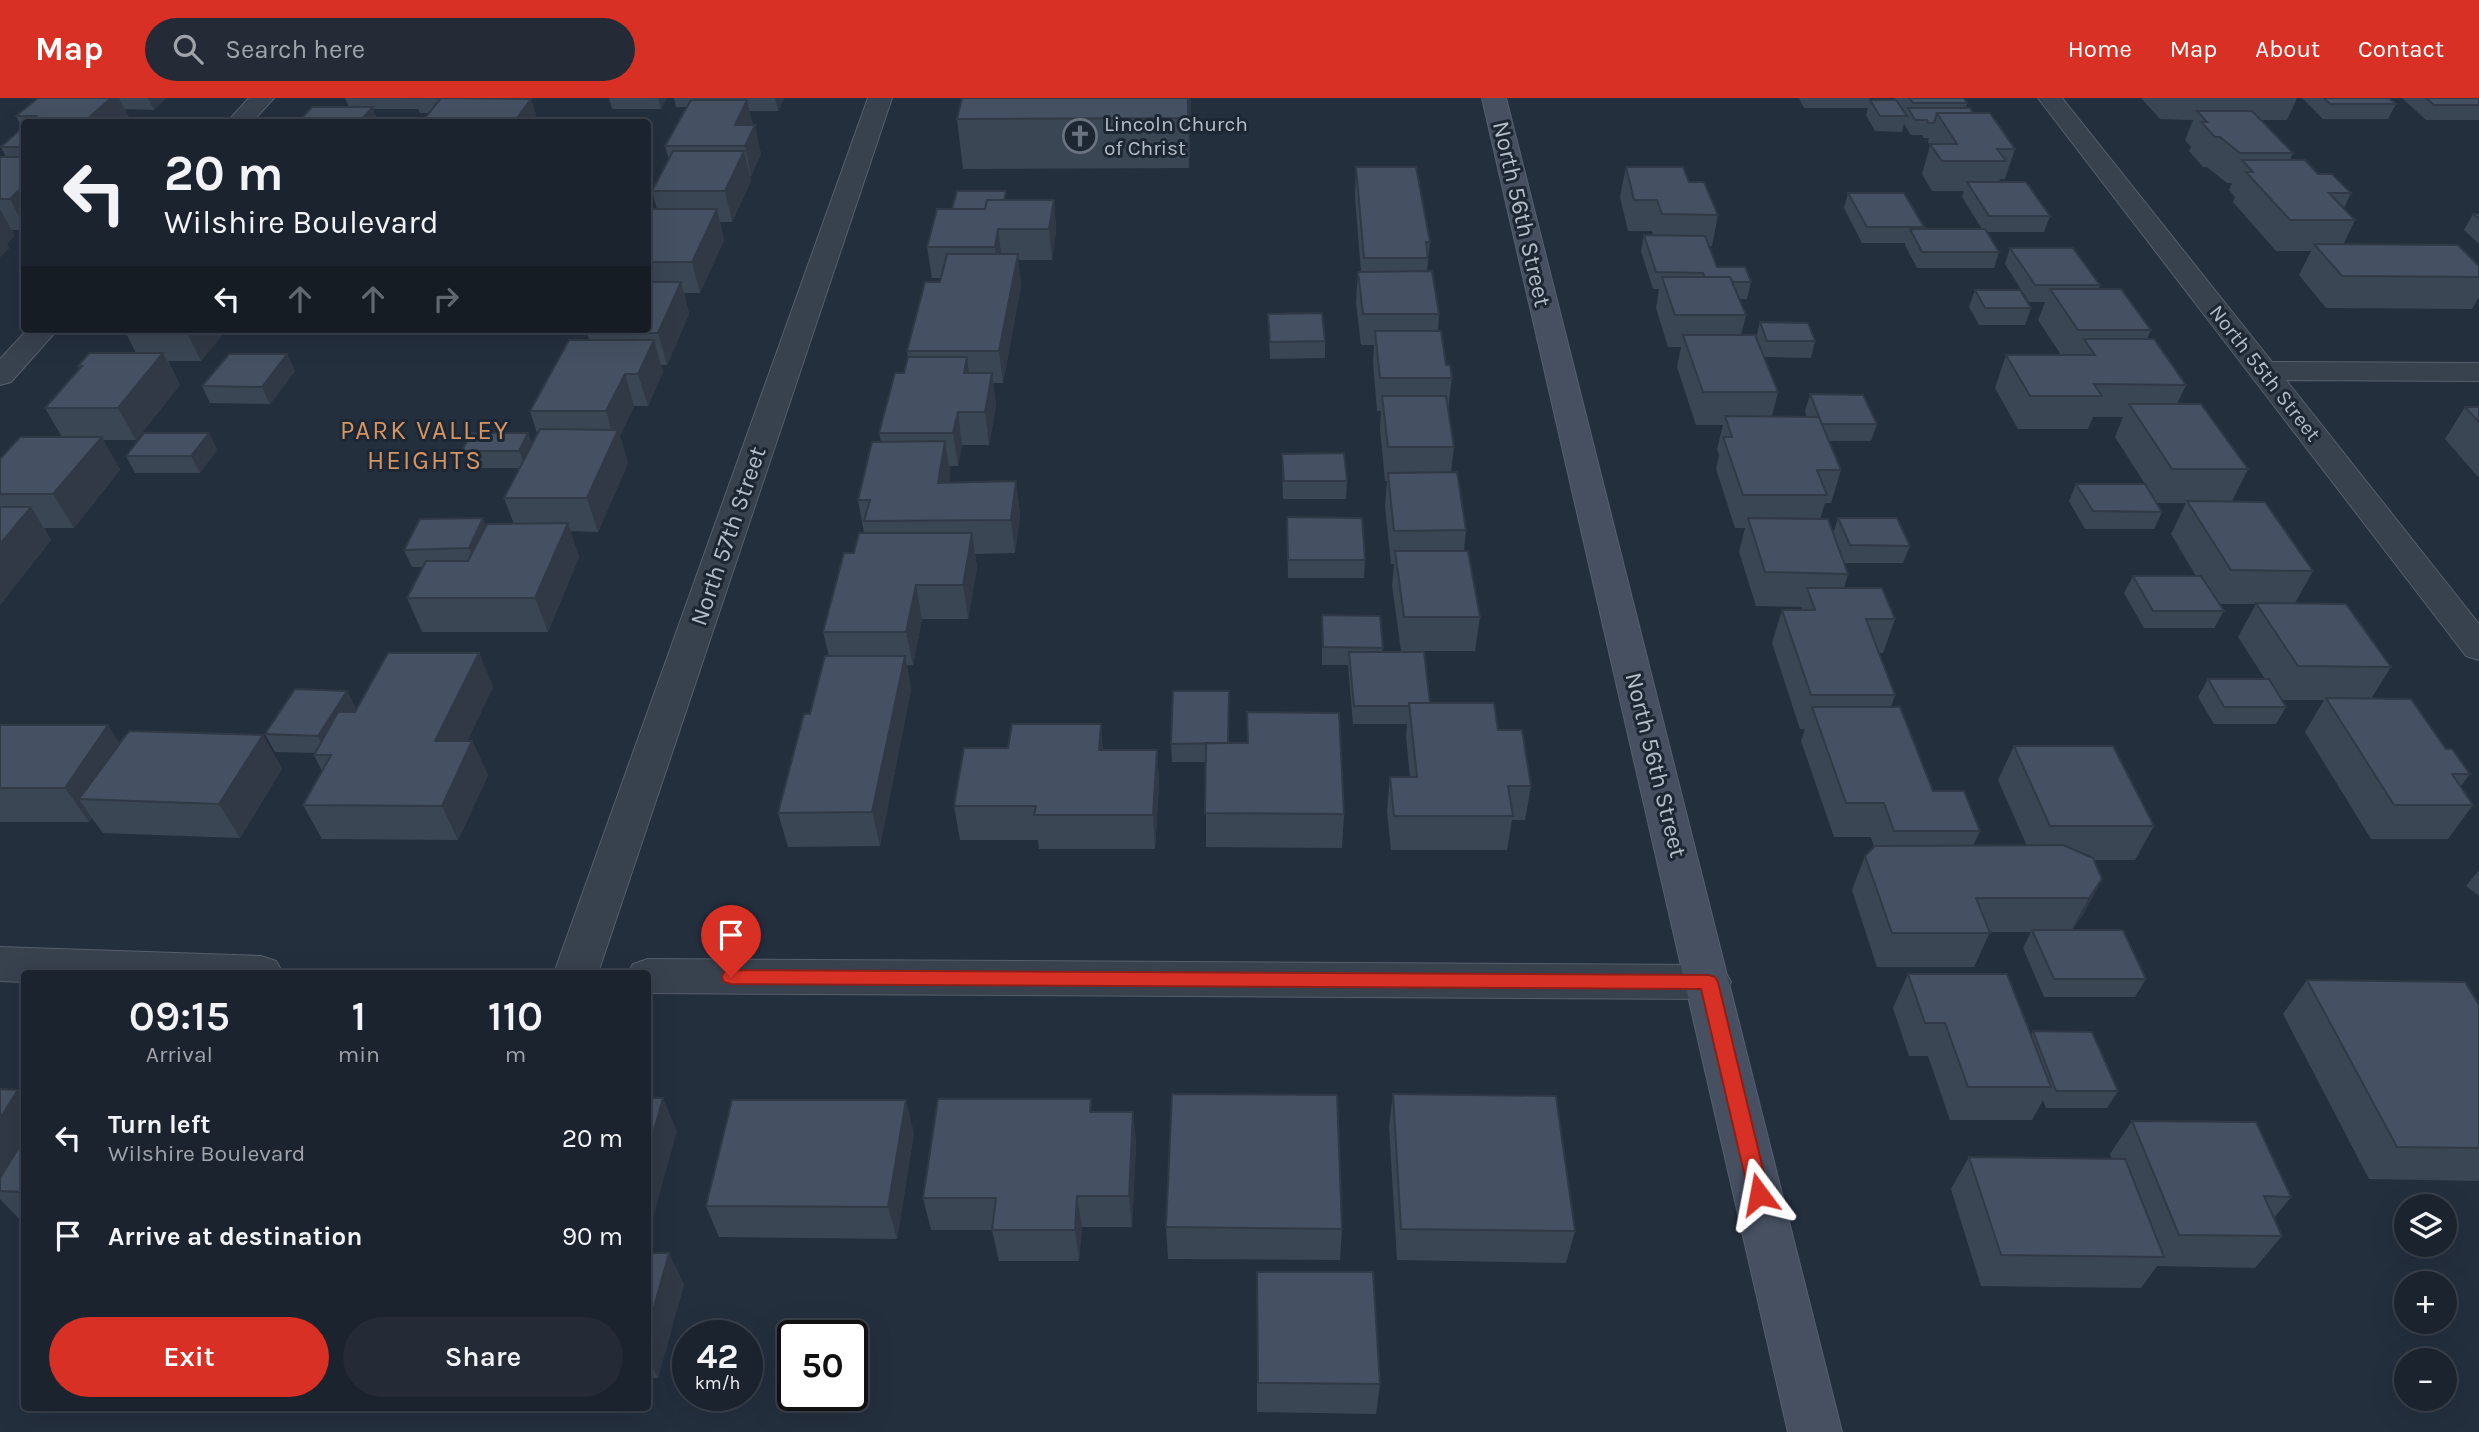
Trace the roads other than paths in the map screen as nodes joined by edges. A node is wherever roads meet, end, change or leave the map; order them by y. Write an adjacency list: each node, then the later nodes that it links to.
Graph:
1 (262, 98): 5 (street)
2 (880, 98): 13 (street, North 57th Street)
3 (1494, 98): 15 (main road, North 56th Street)
4 (2050, 98): 7 (street, North 55th Street)
5 (242, 119)
6 (40, 333): 9 (street)
7 (2263, 371): 8 (street); 10 (street, North 55th Street)
8 (2479, 372)
9 (0, 376)
10 (2479, 649)
11 (0, 964): 12 (street)
12 (174, 970)
13 (577, 970)
14 (651, 976): 15 (street)
15 (1709, 982): 16 (main road, North 56th Street)
16 (1815, 1432)

